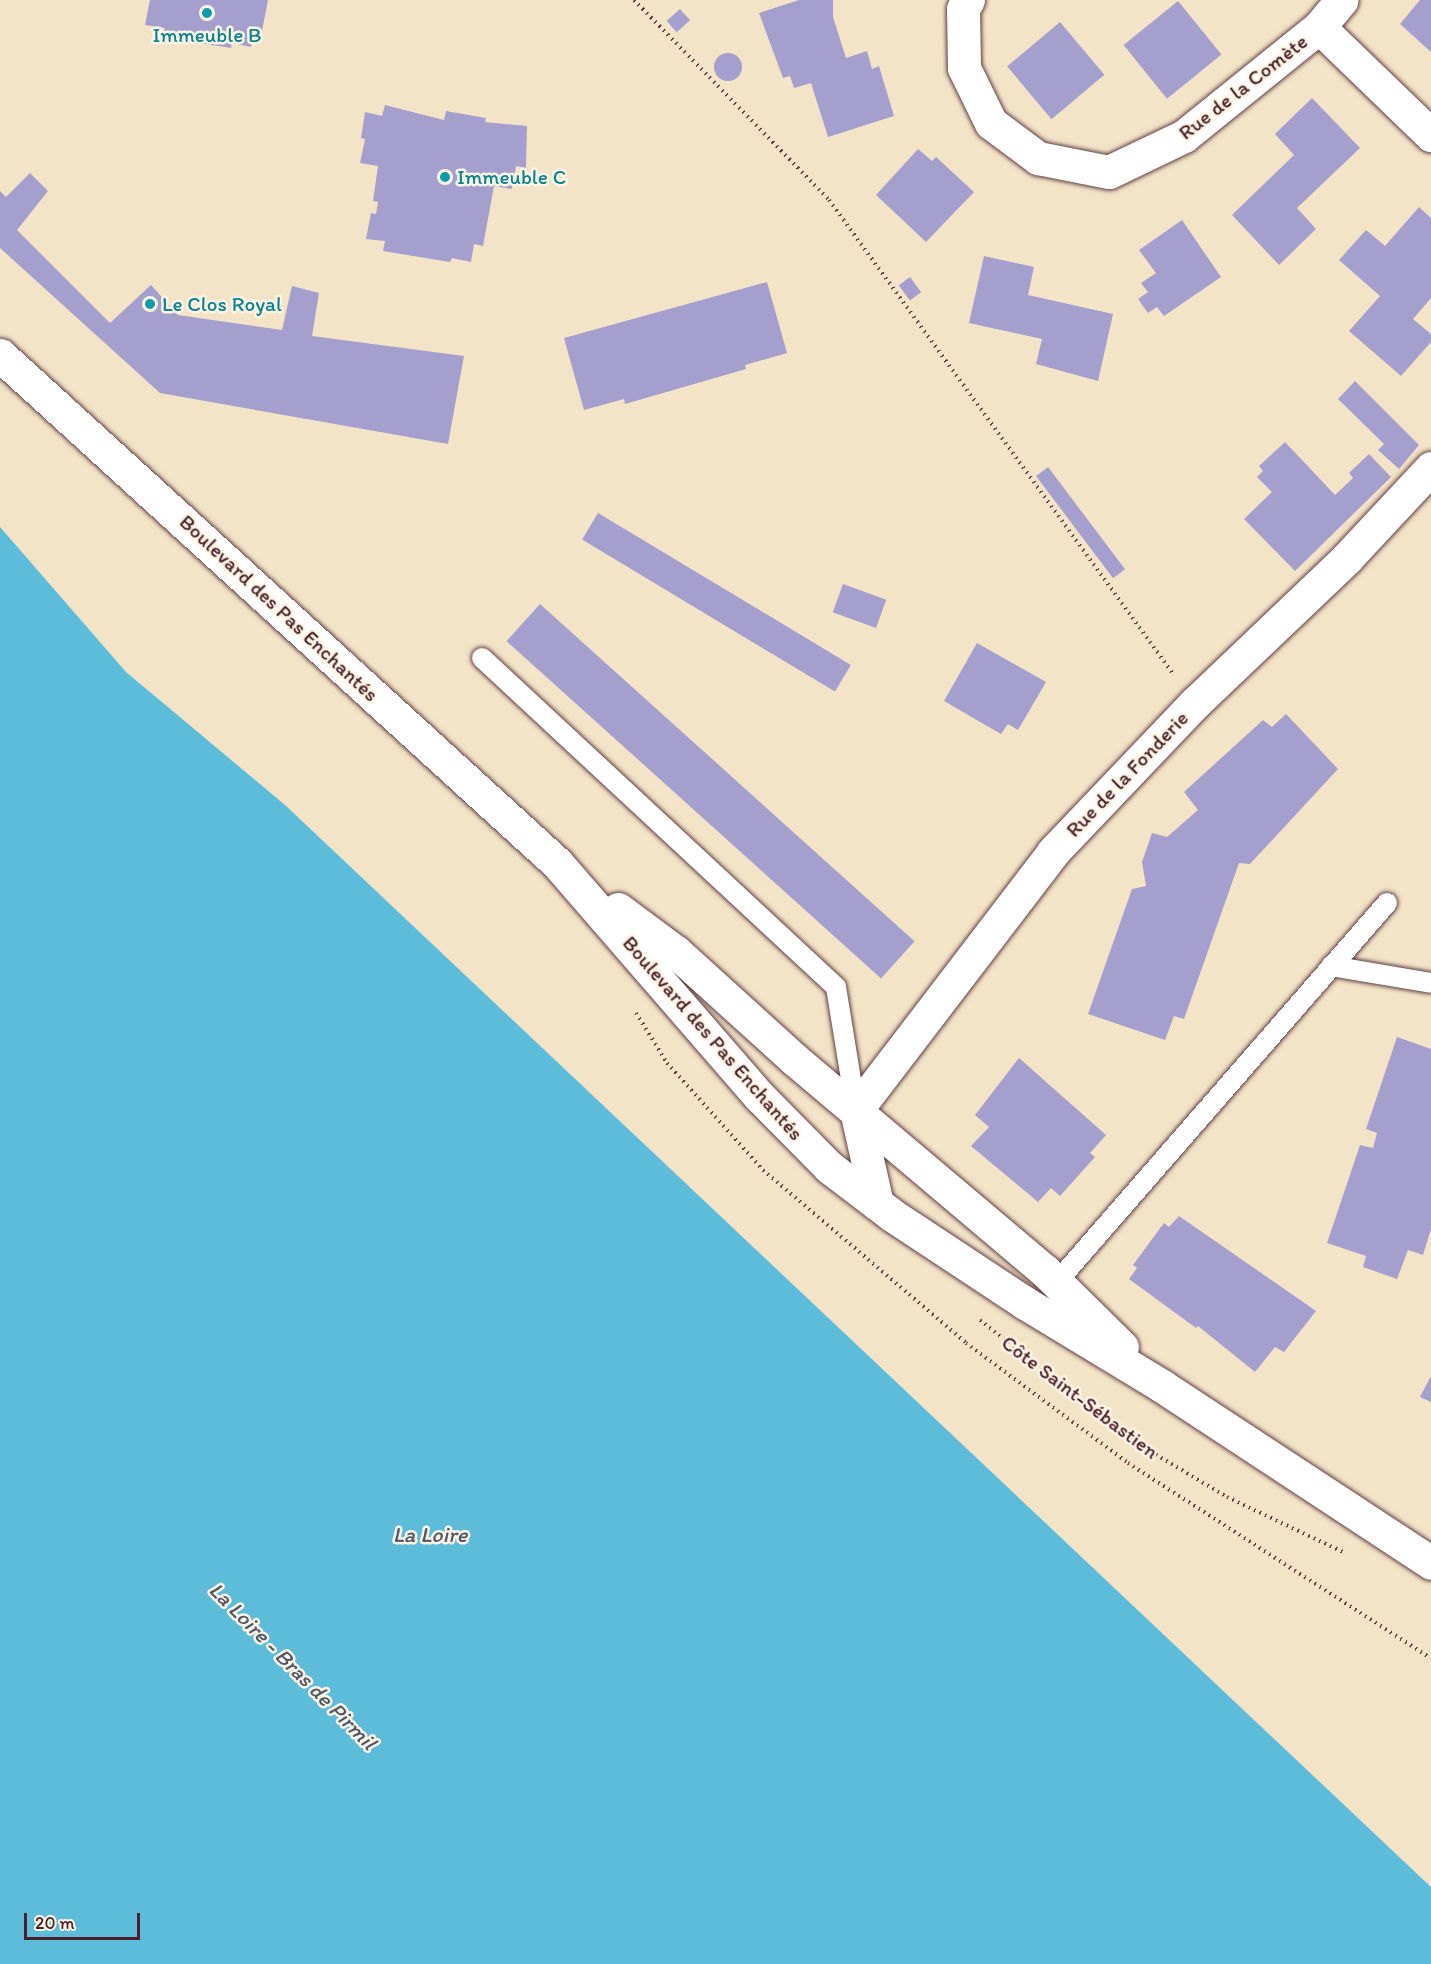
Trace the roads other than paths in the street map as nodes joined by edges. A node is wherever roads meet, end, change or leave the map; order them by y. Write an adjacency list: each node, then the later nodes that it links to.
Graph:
1 (968, 0): 3 (main road, Rue de la Comète)
2 (1342, 0): 3 (main road, Rue de la Comète)
3 (1319, 27): 4 (main road, Rue de la Comète)
4 (1431, 135)
5 (0, 355): 8 (main road, Boulevard des Pas Enchantés)
6 (1431, 468): 12 (main road, Rue de la Fonderie)
7 (482, 658): 12 (lane)
8 (557, 863): 12 (main road, Boulevard des Pas Enchantés); 13 (main road, Boulevard des Pas Enchantés)
9 (1387, 903): 10 (lane)
10 (1331, 966): 11 (lane); 14 (lane)
11 (1431, 983)
12 (856, 1110): 13 (main road); 14 (main road, Côte Saint-Sébastien)
13 (877, 1204): 15 (main road, Côte Saint-Sébastien)
14 (1056, 1283): 15 (main road, Côte Saint-Sébastien)
15 (1162, 1386): 16 (main road, Côte Saint-Sébastien)
16 (1341, 1500): 17 (main road, Côte Saint-Sébastien); 18 (main road, Côte Saint-Sébastien)
17 (1431, 1539)
18 (1431, 1563)

